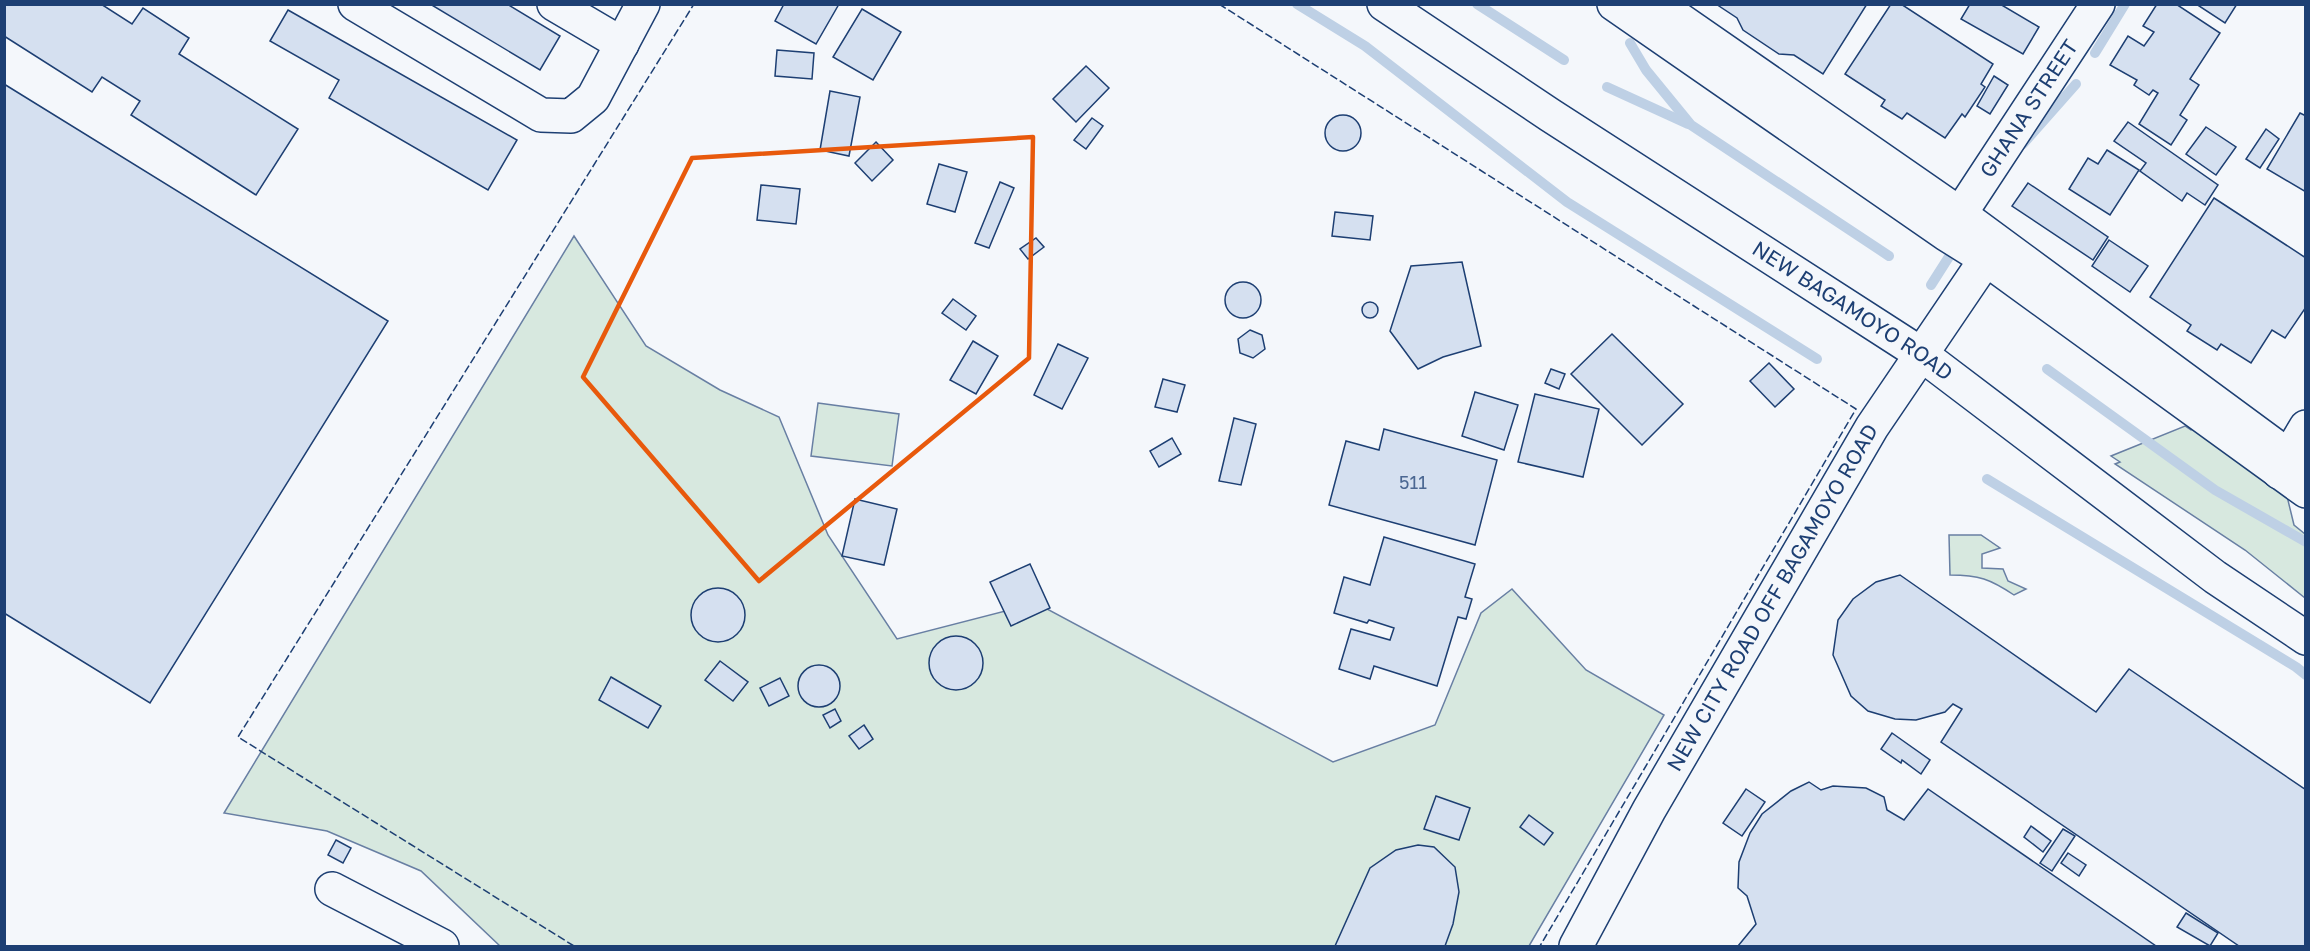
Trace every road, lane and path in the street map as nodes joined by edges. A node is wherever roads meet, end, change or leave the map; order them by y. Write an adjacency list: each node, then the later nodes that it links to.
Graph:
1 (355, 4): 8 (main road)
2 (554, 4): 8 (main road)
3 (643, 4): 8 (main road)
4 (1384, 4): 11 (main road, NEW BAGAMOYO ROAD)
5 (1614, 4): 10 (main road)
6 (1657, 4): 9 (main road)
7 (2098, 4): 9 (main road, GHANA STREET)
8 (622, 44)
9 (1960, 213): 13 (main road)
10 (1986, 259): 11 (main road, NEW CITY ROAD OFF BAGAMOYO ROAD); 13 (main road)
11 (1922, 354): 15 (main road, NEW BAGAMOYO ROAD); 18 (main road, NEW CITY ROAD OFF BAGAMOYO ROAD)
12 (2306, 427): 13 (main road)
13 (2290, 466): 14 (main road)
14 (2306, 491)
15 (2306, 638)
16 (332, 889): 17 (main road)
17 (442, 946)
18 (1576, 946)

